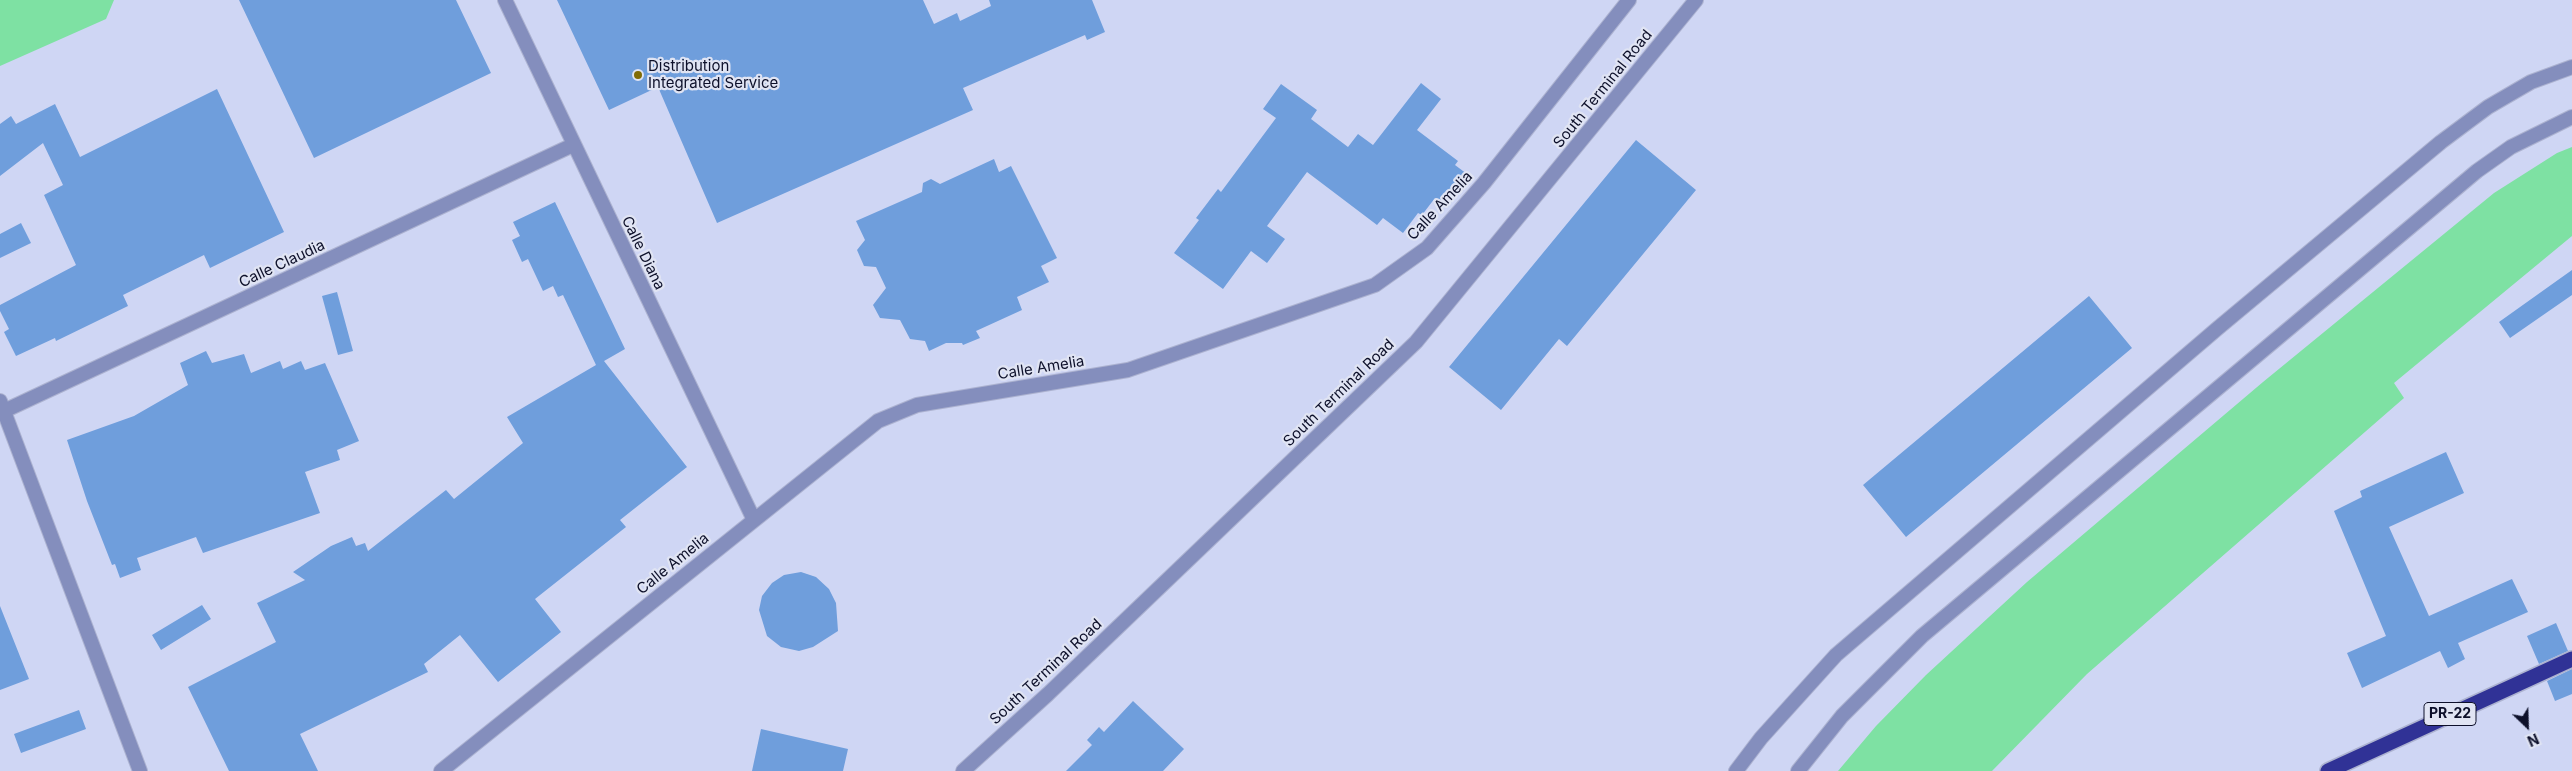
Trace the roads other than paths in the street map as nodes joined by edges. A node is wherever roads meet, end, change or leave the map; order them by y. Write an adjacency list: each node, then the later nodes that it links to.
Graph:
1 (505, 0): 6 (street, Calle Diana)
2 (1629, 0): 8 (street, Calle Amelia)
3 (1696, 0): 12 (street, South Terminal Road)
4 (2572, 66): 13 (street)
5 (2572, 117): 14 (street)
6 (573, 145): 7 (street, Calle Claudia); 8 (street, Calle Diana)
7 (2, 406): 10 (street)
8 (754, 520): 11 (street, Calle Amelia)
9 (2572, 659): 15 (highway, PR-22)
10 (140, 771)
11 (441, 771)
12 (963, 771)
13 (1736, 771)
14 (1798, 771)
15 (2328, 771)

